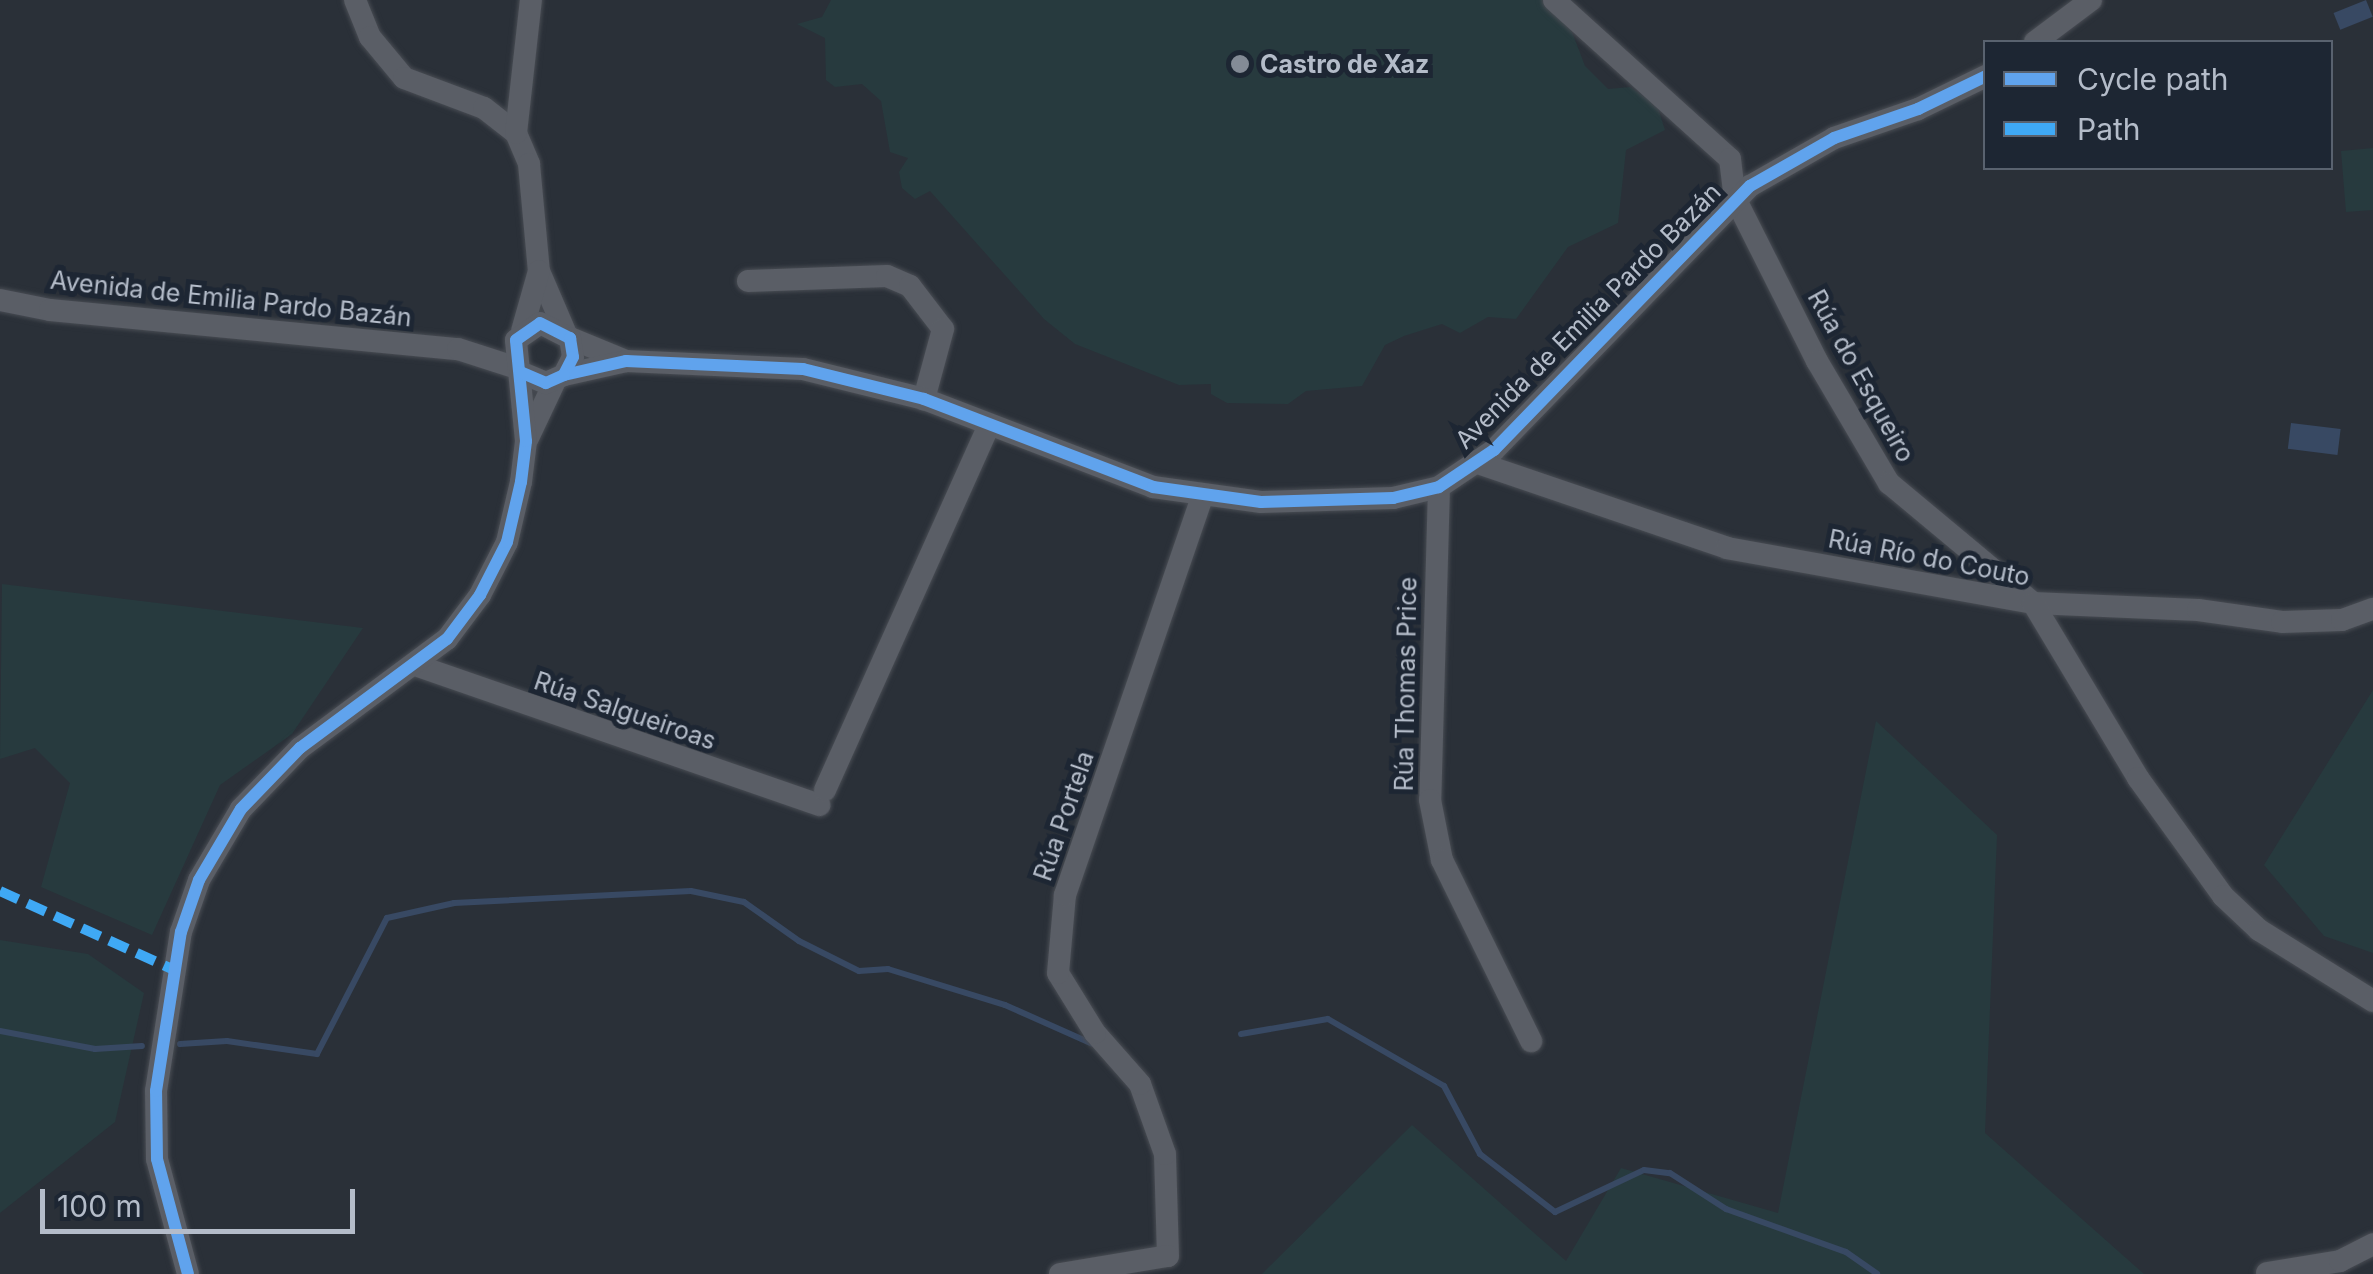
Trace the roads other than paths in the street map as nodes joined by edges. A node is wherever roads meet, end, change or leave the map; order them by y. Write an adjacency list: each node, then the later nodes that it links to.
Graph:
1 (356, 0): 7 (street)
2 (531, 0): 7 (street)
3 (1554, 0): 8 (street, Rúa do Esqueiro)
4 (2091, 0): 5 (street)
5 (2038, 40)
6 (1983, 77): 8 (street, Avenida de Emilia Pardo Bazán)
7 (516, 132): 9 (street)
8 (1735, 198): 21 (street, Avenida de Emilia Pardo Bazán); 24 (street, Rúa do Esqueiro)
9 (539, 270): 12 (street); 13 (street)
10 (748, 282): 18 (street)
11 (0, 300): 14 (street, Avenida de Emilia Pardo Bazán)
12 (521, 332): 13 (street); 14 (street, Avenida de Emilia Pardo Bazán); 16 (street)
13 (568, 336): 15 (street, Avenida de Emilia Pardo Bazán); 17 (street)
14 (458, 349): 16 (street, Avenida de Emilia Pardo Bazán)
15 (626, 361): 17 (street, Avenida de Emilia Pardo Bazán); 18 (street, Avenida de Emilia Pardo Bazán)
16 (518, 370): 17 (street); 20 (street)
17 (560, 378): 20 (street)
18 (924, 398): 19 (street, Avenida de Emilia Pardo Bazán)
19 (989, 425): 23 (street, Avenida de Emilia Pardo Bazán); 26 (street, Rúa Salgueiroas)
20 (526, 442): 26 (street)
21 (1478, 463): 22 (street, Avenida de Emilia Pardo Bazán); 24 (street, Rúa Río do Couto)
22 (1439, 487): 23 (street, Avenida de Emilia Pardo Bazán); 28 (street, Rúa Thomas Price)
23 (1202, 496): 30 (street, Rúa Portela)
24 (2033, 603): 25 (street); 27 (street, Rúa Río do Couto)
25 (2373, 609)
26 (415, 665): 32 (street)
27 (2373, 1001)
28 (1531, 1041)
29 (2373, 1244): 31 (street)
30 (1174, 1265): 33 (street)
31 (2266, 1273)
32 (188, 1274)
33 (1060, 1274)

